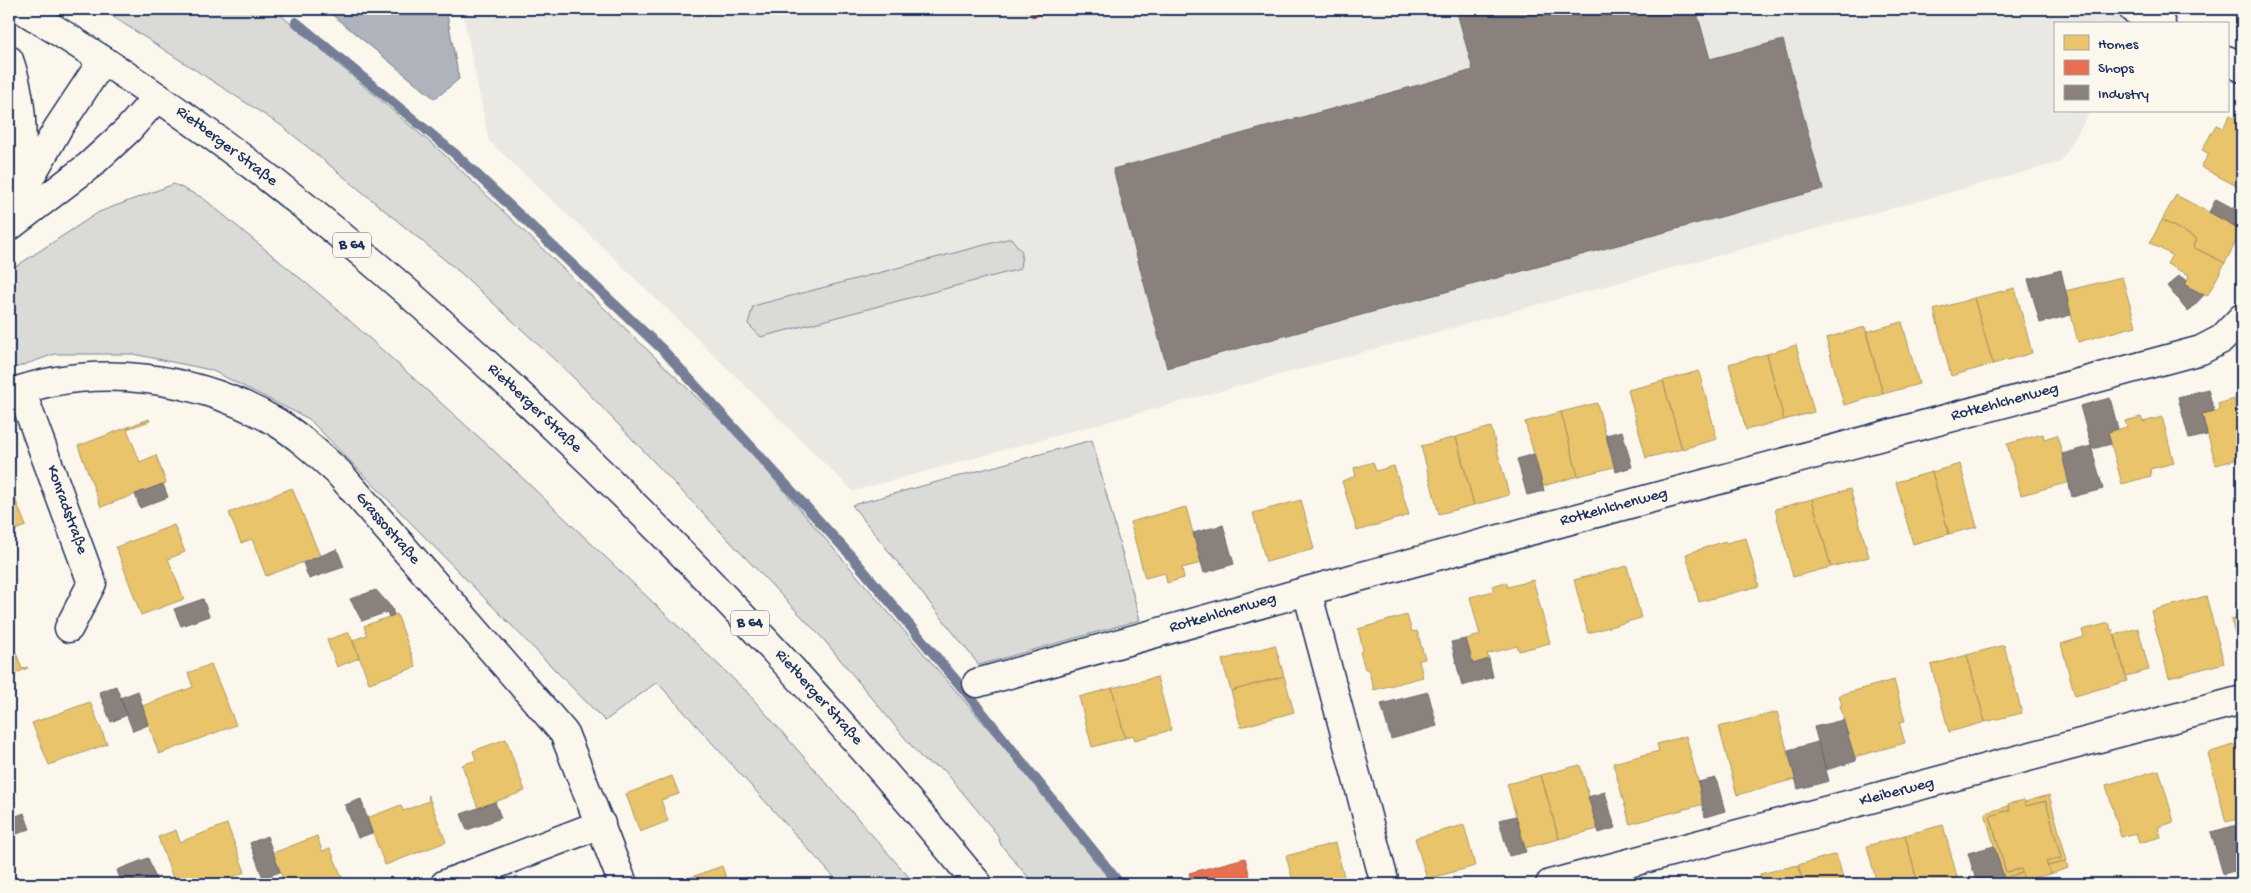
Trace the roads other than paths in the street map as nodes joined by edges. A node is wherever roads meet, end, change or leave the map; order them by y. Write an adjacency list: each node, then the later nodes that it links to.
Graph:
1 (22, 9): 5 (street, Rietberger Straße / B 64)
2 (2133, 9): 3 (street)
3 (2156, 22)
4 (9, 60): 9 (street)
5 (104, 60): 8 (street, Rietberger Straße / B 64); 9 (street)
6 (2228, 61): 7 (street)
7 (2242, 68)
8 (157, 96): 9 (street); 19 (street, Rietberger Straße / B 64)
9 (11, 215)
10 (2242, 318): 12 (street, Rotkehlchenweg)
11 (15, 392): 13 (street, Konradstraße); 16 (street, Grassostraße)
12 (1307, 591): 14 (street, Rotkehlchenweg); 20 (street)
13 (69, 628)
14 (977, 683)
15 (2242, 700): 21 (street, Kleiberweg)
16 (601, 824): 17 (street); 18 (street, Grassostraße)
17 (445, 884)
18 (623, 884)
19 (978, 884)
20 (1384, 884)
21 (1550, 884)

